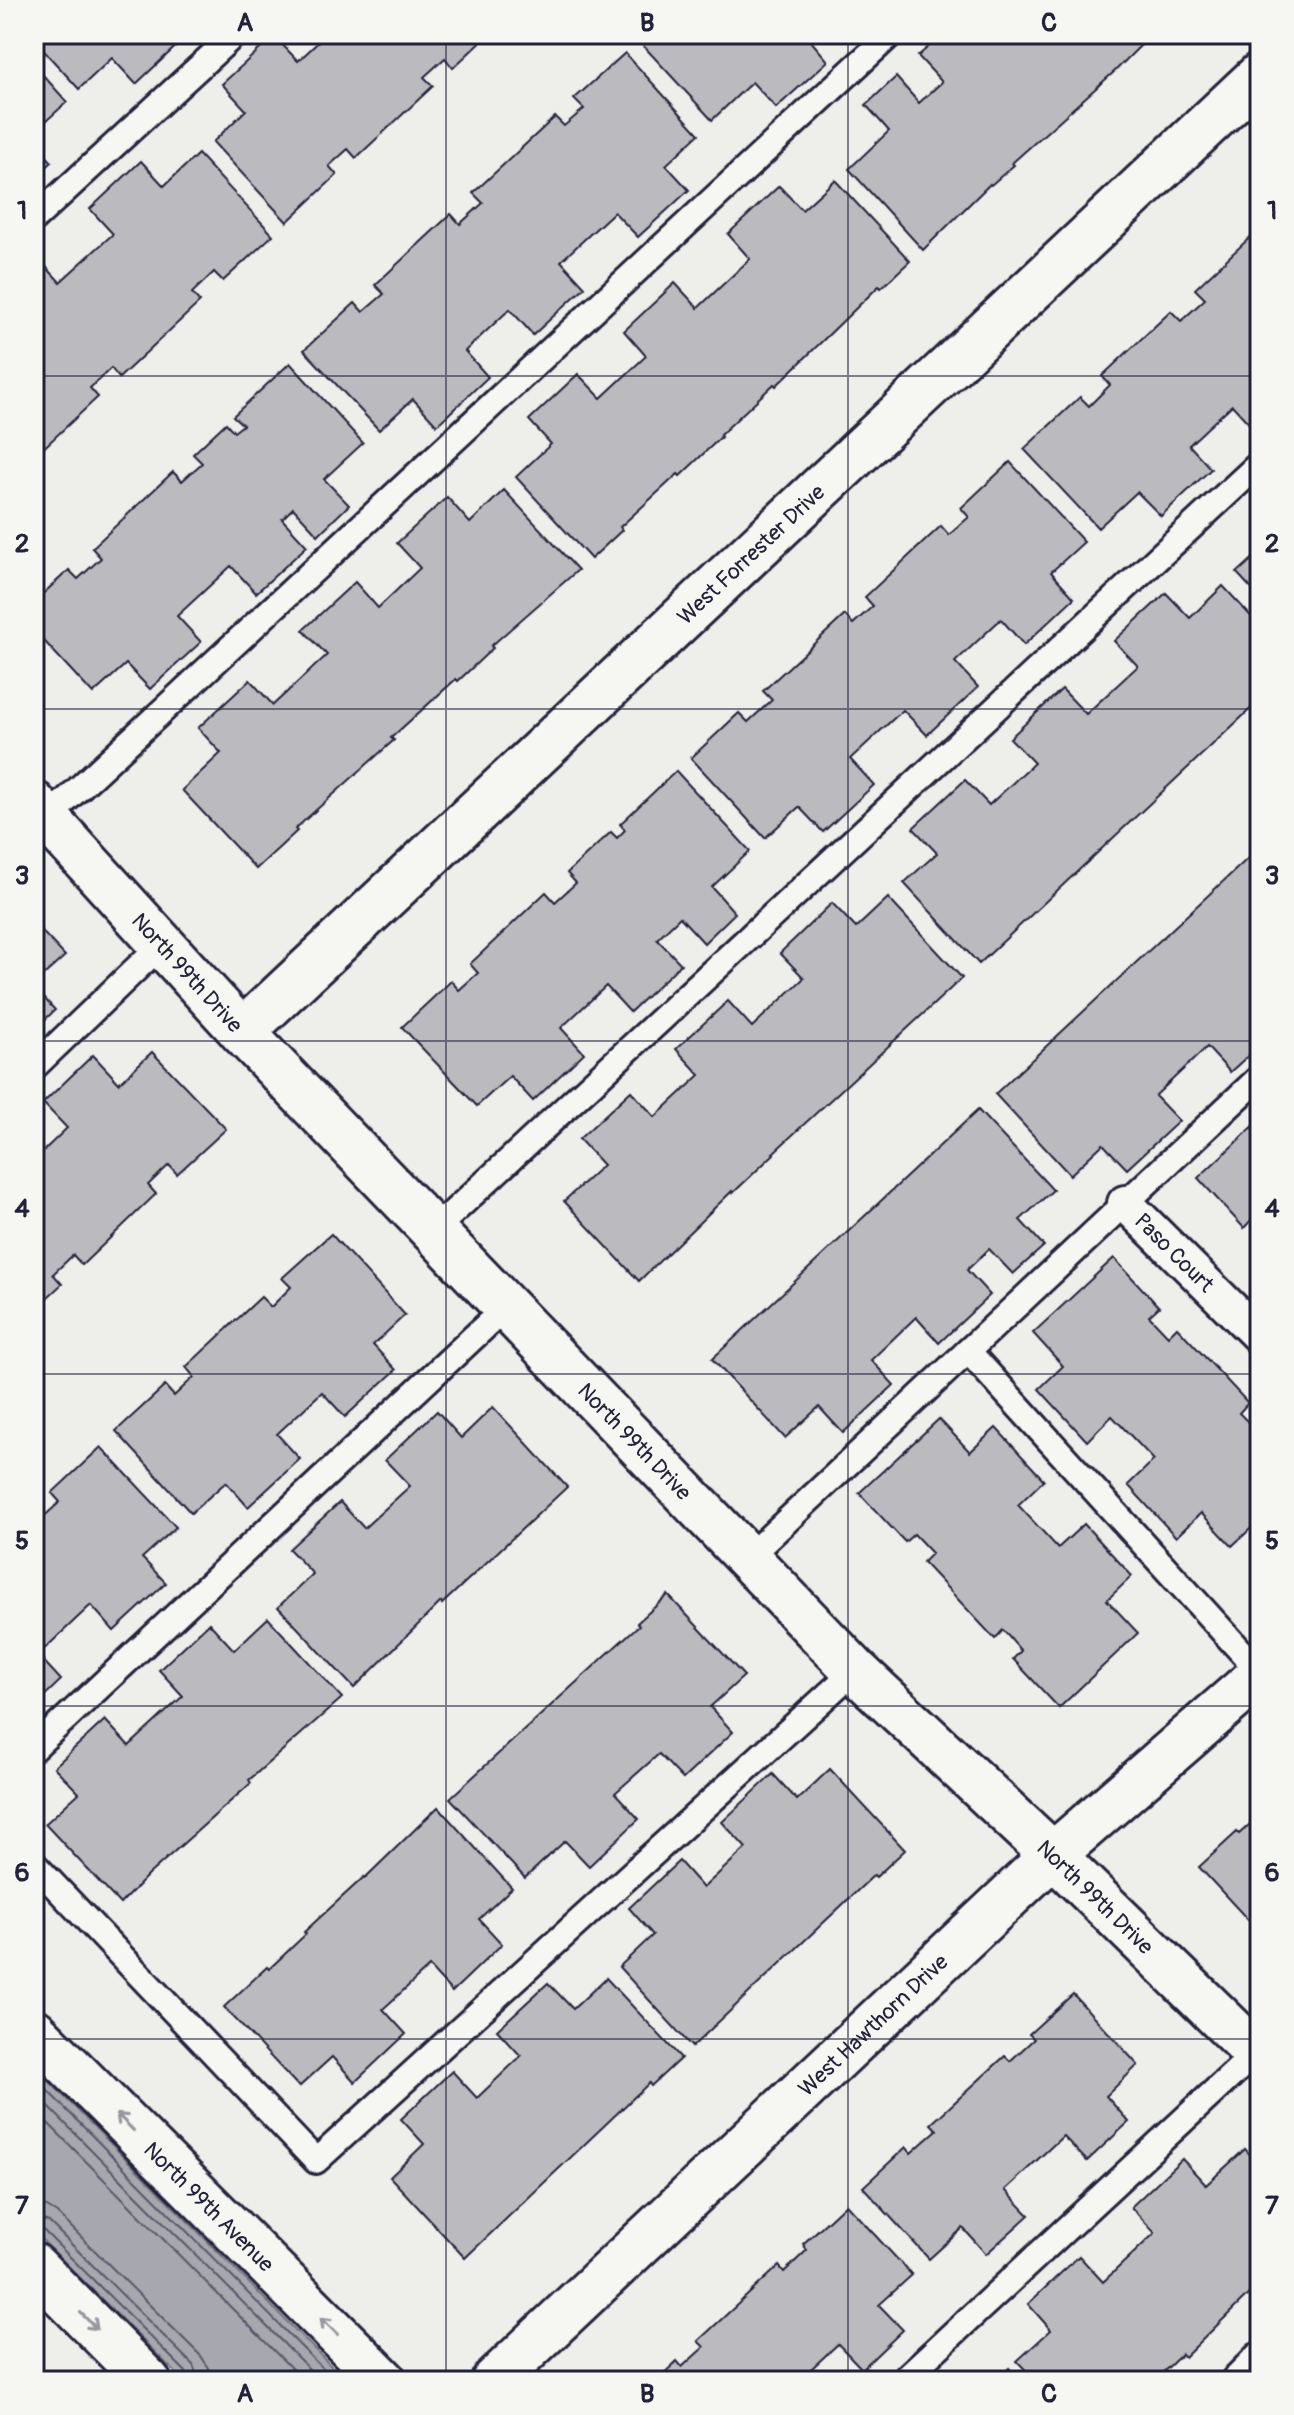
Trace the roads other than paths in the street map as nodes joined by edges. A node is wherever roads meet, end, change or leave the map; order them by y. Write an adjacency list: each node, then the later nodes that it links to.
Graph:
1 (235, 34): 4 (lane)
2 (891, 34): 6 (lane)
3 (1260, 75): 8 (street, West Forrester Drive)
4 (34, 219)
5 (1260, 463): 12 (lane)
6 (41, 811): 7 (street, North 99th Drive)
7 (162, 944): 8 (street, North 99th Drive); 9 (lane)
8 (242, 1032): 12 (street, North 99th Drive)
9 (34, 1067)
10 (1260, 1077): 11 (lane)
11 (1125, 1203): 14 (street, Paso Court); 15 (lane)
12 (433, 1231): 13 (street, North 99th Drive)
13 (506, 1307): 16 (street, North 99th Drive); 19 (lane)
14 (1260, 1337)
15 (968, 1351): 16 (lane); 18 (lane)
16 (747, 1558): 17 (street, North 99th Drive)
17 (855, 1670): 20 (street, North 99th Drive); 21 (lane)
18 (1260, 1674): 20 (street, West Hawthorn Drive)
19 (34, 1748)
20 (1053, 1855): 23 (street, North 99th Drive); 28 (street, West Hawthorn Drive)
21 (34, 1864)
22 (34, 2031): 27 (street, North 99th Avenue, one-way to 22)
23 (1258, 2053): 29 (lane)
24 (34, 2266): 26 (street, one-way to 26)
25 (1260, 2360): 30 (street)
26 (148, 2381)
27 (384, 2381)
28 (494, 2381)
29 (902, 2381)
30 (1239, 2381)

